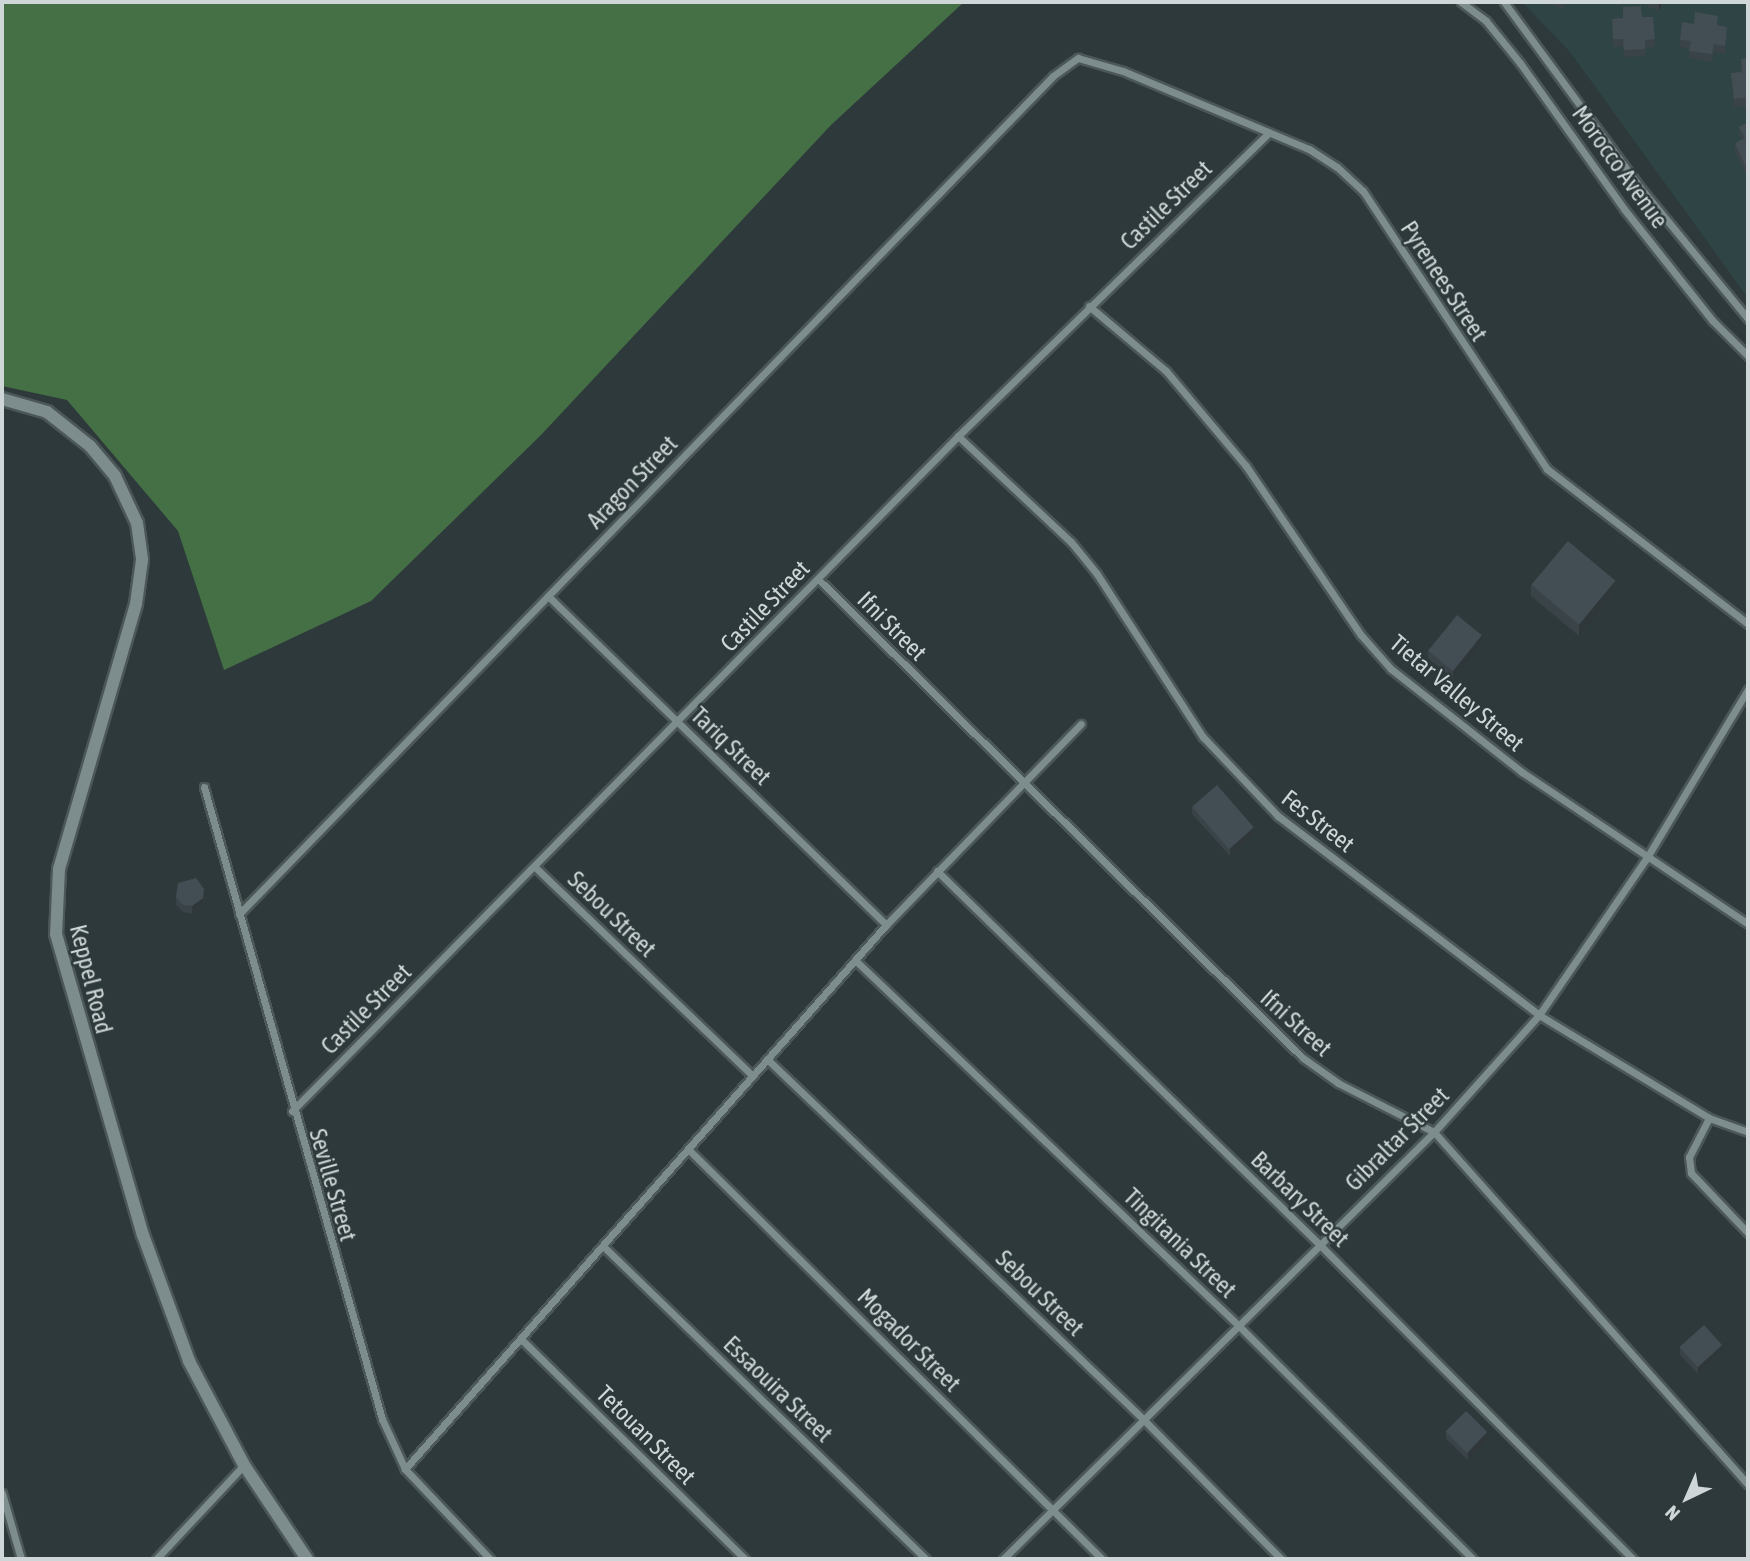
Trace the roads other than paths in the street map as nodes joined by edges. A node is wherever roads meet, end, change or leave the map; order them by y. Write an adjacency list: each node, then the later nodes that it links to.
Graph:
1 (1461, 2): 7 (street, Morocco Avenue)
2 (1504, 2): 6 (street)
3 (1053, 76): 4 (street, Pyrenees Street); 11 (street, Aragon Street)
4 (1269, 133): 5 (street, Castile Street); 12 (street, Pyrenees Street)
5 (1089, 306): 9 (street, Castile Street); 18 (street, Tietar Valley Street)
6 (1748, 319)
7 (1748, 356)
8 (2, 399): 39 (street, Keppel Road)
9 (958, 436): 10 (street, Castile Street); 25 (street, Fes Street)
10 (818, 579): 14 (street, Castile Street); 16 (street, Ifni Street)
11 (548, 596): 14 (street, Tariq Street); 21 (street, Aragon Street)
12 (1748, 624)
13 (1748, 689): 18 (street, Gibraltar Street)
14 (679, 721): 19 (street, Castile Street); 23 (street, Tariq Street)
15 (1080, 724): 16 (street)
16 (1022, 783): 20 (street); 30 (street, Ifni Street)
17 (204, 787): 21 (street, Seville Street)
18 (1646, 859): 22 (street, Tietar Valley Street); 25 (street, Gibraltar Street)
19 (537, 868): 27 (street, Sebou Street); 28 (street, Castile Street)
20 (937, 870): 23 (street); 34 (street, Barbary Street)
21 (239, 914): 28 (street, Seville Street)
22 (1748, 924)
23 (886, 925): 24 (street)
24 (855, 960): 26 (street); 36 (street, Tingitania Street)
25 (1539, 1015): 29 (street, Fes Street); 30 (street, Gibraltar Street)
26 (767, 1059): 27 (street); 38 (street, Sebou Street)
27 (752, 1076): 32 (street)
28 (292, 1111): 40 (street, Seville Street)
29 (1709, 1118): 31 (street, Fes Street); 33 (street)
30 (1434, 1132): 34 (street, Gibraltar Street); 41 (street, Ifni Street)
31 (1748, 1132)
32 (688, 1149): 35 (street); 43 (street, Mogador Street)
33 (1748, 1233)
34 (1319, 1244): 36 (street, Gibraltar Street); 54 (street, Barbary Street)
35 (603, 1246): 37 (street); 49 (street, Essaouira Street)
36 (1237, 1324): 38 (street, Gibraltar Street); 53 (street, Tingitania Street)
37 (520, 1339): 40 (street); 48 (street, Tetouan Street)
38 (1143, 1419): 43 (street, Gibraltar Street); 52 (street, Sebou Street)
39 (244, 1465): 45 (street); 46 (street, Keppel Road)
40 (405, 1469): 47 (street, Seville Street)
41 (1748, 1485)
42 (2, 1493): 44 (street)
43 (1052, 1509): 50 (street, Gibraltar Street); 51 (street, Mogador Street)
44 (21, 1559)
45 (156, 1559)
46 (307, 1559)
47 (490, 1559)
48 (744, 1559)
49 (926, 1559)
50 (1003, 1559)
51 (1102, 1559)
52 (1281, 1559)
53 (1473, 1559)
54 (1633, 1559)

